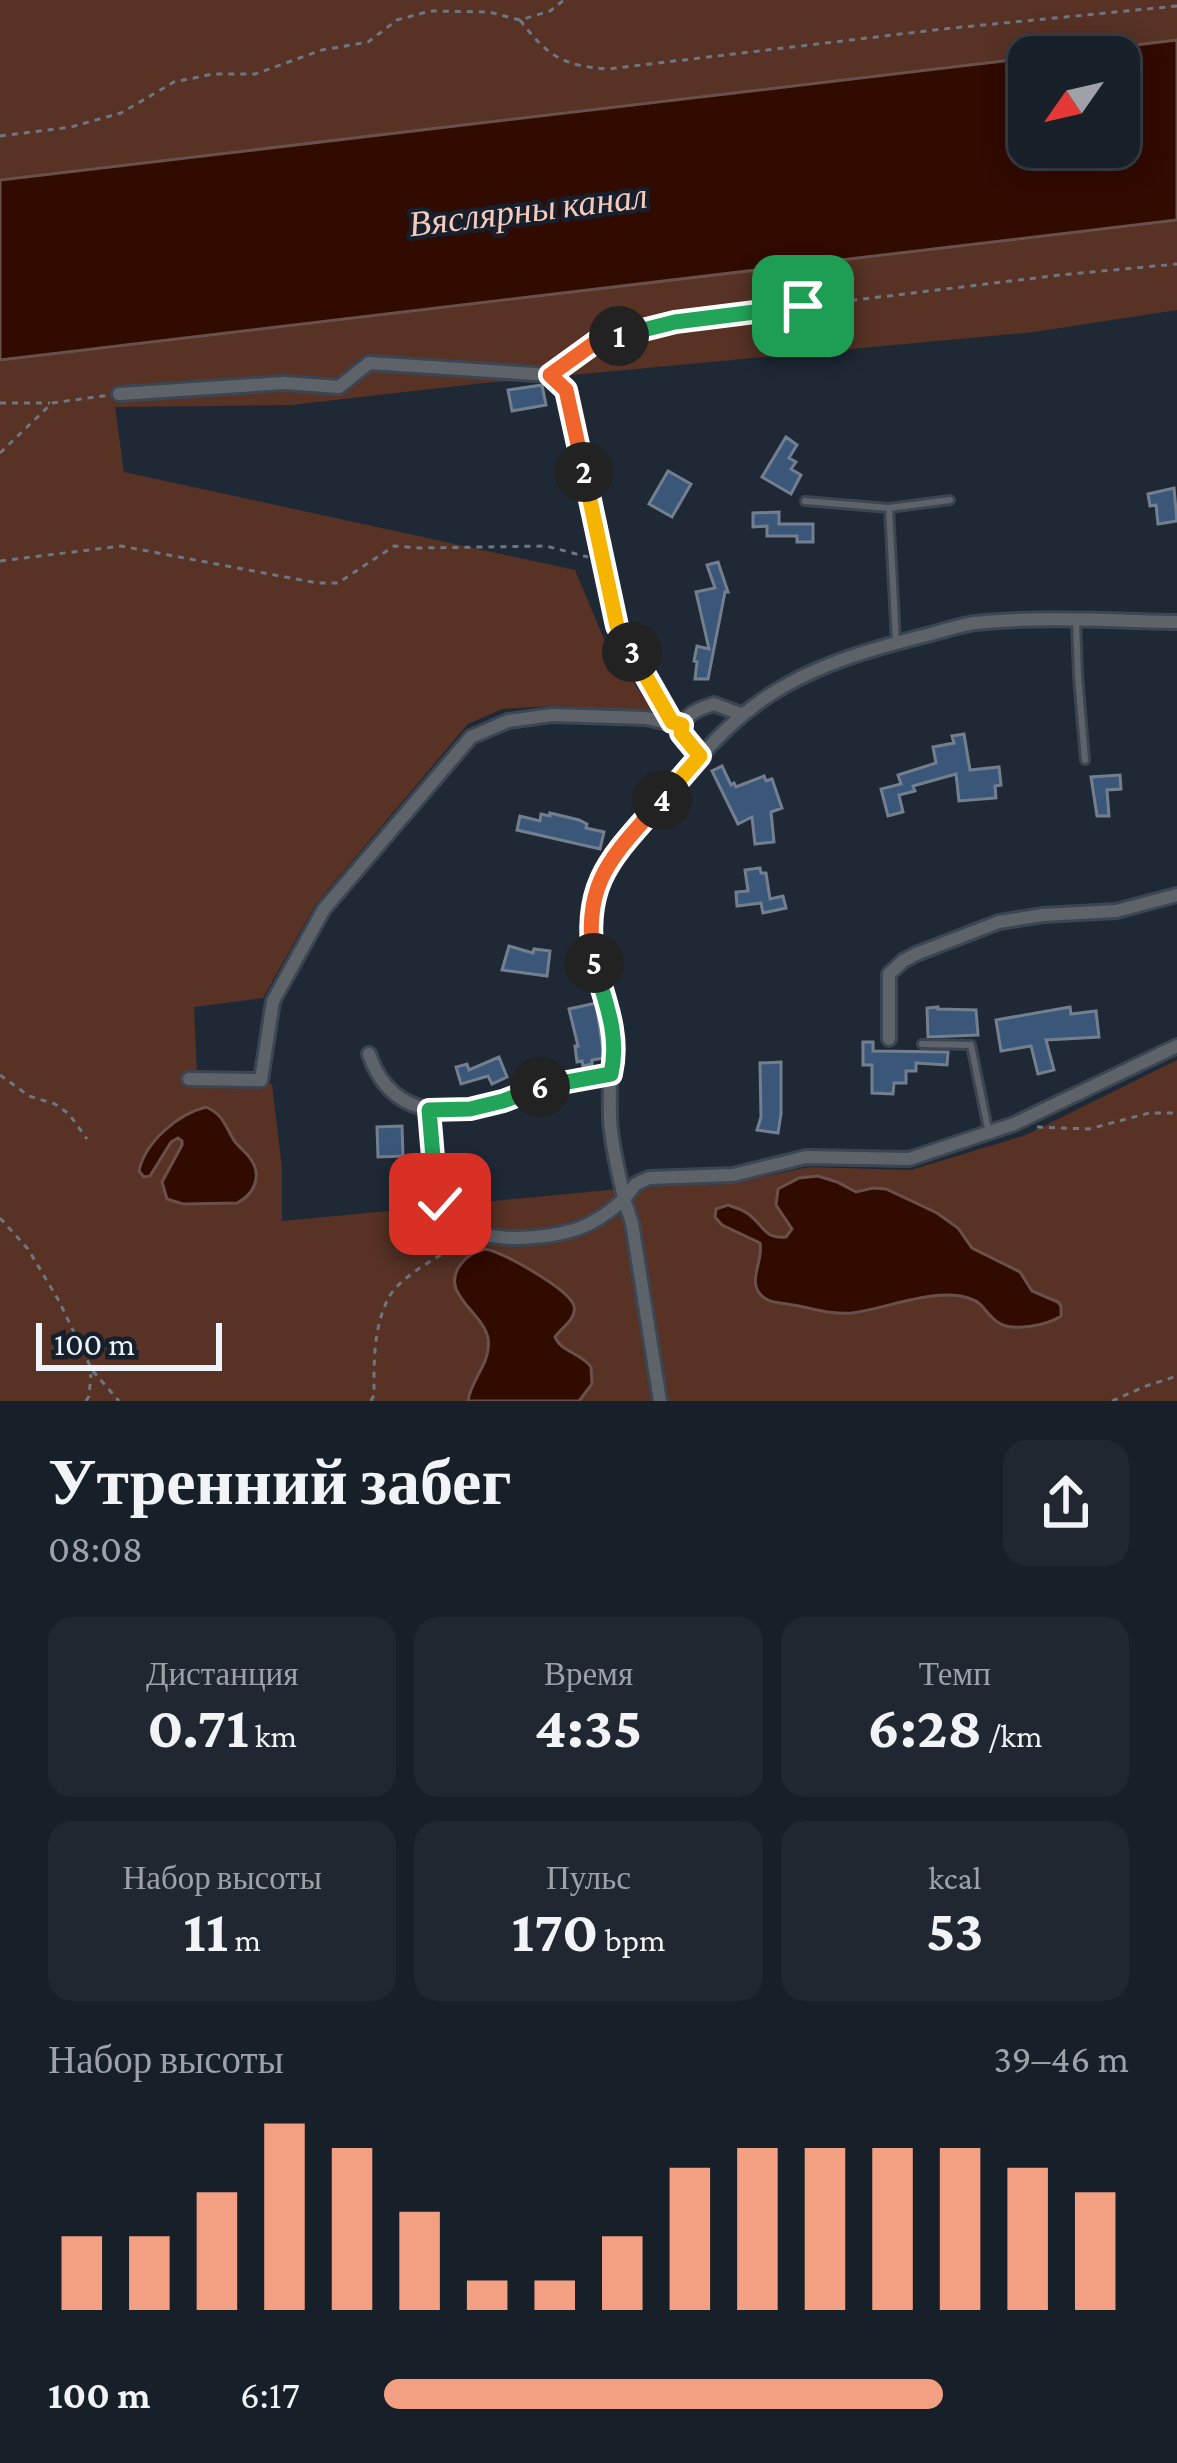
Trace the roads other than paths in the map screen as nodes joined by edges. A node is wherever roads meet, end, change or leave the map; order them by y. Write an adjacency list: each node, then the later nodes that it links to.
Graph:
1 (119, 394): 9 (street)
2 (806, 500): 4 (lane)
3 (950, 500): 4 (lane)
4 (889, 508): 7 (lane)
5 (1076, 620): 6 (street); 7 (street); 11 (lane)
6 (1177, 622)
7 (896, 642): 8 (street)
8 (742, 715): 9 (street); 10 (street)
9 (677, 724): 10 (street); 18 (street)
10 (700, 756): 17 (street)
11 (1085, 760)
12 (1177, 895): 13 (street)
13 (889, 1040)
14 (922, 1045): 20 (lane)
15 (1177, 1046): 20 (street)
16 (369, 1054): 19 (street)
17 (611, 1074): 19 (street); 21 (street)
18 (189, 1078)
19 (429, 1110): 21 (street)
20 (988, 1133): 21 (street)
21 (624, 1199): 22 (street)
22 (661, 1401)

